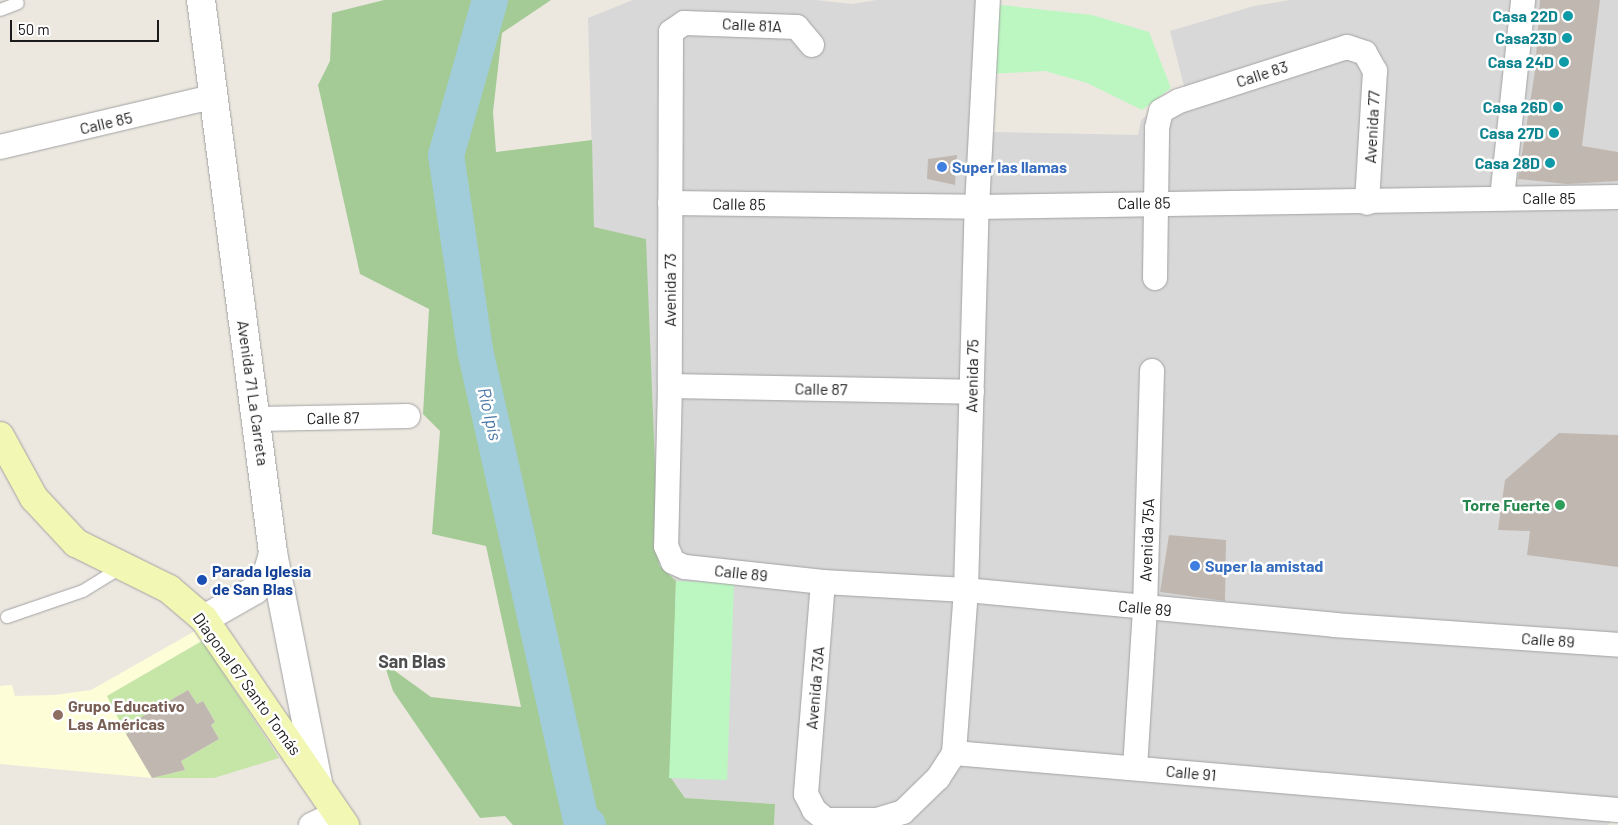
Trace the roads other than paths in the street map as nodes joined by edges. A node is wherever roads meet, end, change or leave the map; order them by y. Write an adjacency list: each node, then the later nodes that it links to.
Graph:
1 (201, 0): 9 (street, Avenida 71 La Carreta)
2 (988, 0): 16 (street, Avenida 75)
3 (1523, 0): 12 (street)
4 (18, 3): 5 (lane)
5 (0, 10)
6 (684, 23): 7 (street, Calle 81A); 13 (street, Avenida 73)
7 (812, 45)
8 (1366, 53): 14 (street, Calle 83); 15 (street, Avenida 77)
9 (212, 97): 10 (street, Calle 85); 22 (street, Avenida 71 La Carreta)
10 (0, 147)
11 (1618, 197): 12 (street, Calle 85)
12 (1502, 198): 15 (street, Calle 85)
13 (670, 203): 16 (street, Calle 85); 19 (street, Avenida 73)
14 (1157, 203): 15 (street, Calle 85); 16 (street, Calle 85); 17 (street)
15 (1367, 203)
16 (977, 207): 20 (street, Avenida 75)
17 (1155, 278)
18 (1152, 371): 29 (street, Avenida 75A)
19 (670, 386): 20 (street, Calle 87); 25 (street, Avenida 73)
20 (972, 392): 28 (street, Avenida 75)
21 (408, 416): 22 (street, Calle 87)
22 (257, 419): 24 (street, Avenida 71 La Carreta)
23 (0, 436): 26 (main road, Diagonal 67 Santo Tomás)
24 (274, 552): 31 (street); 35 (street, Avenida 71 La Carreta)
25 (673, 562): 27 (street, Calle 89)
26 (122, 567): 30 (lane); 31 (main road, Diagonal 67 Santo Tomás)
27 (823, 582): 28 (street, Calle 89); 33 (street, Avenida 73A)
28 (966, 590): 29 (street, Calle 89); 33 (street, Avenida 75)
29 (1145, 608): 32 (street, Calle 89); 34 (street, Avenida 75A)
30 (7, 617)
31 (204, 619): 35 (main road, Diagonal 67 Santo Tomás)
32 (1618, 645)
33 (954, 753): 34 (street, Calle 91)
34 (1135, 768): 36 (street, Calle 91)
35 (318, 783): 37 (main road, Diagonal 67 Santo Tomás)
36 (1618, 810)
37 (341, 819): 38 (street)
38 (311, 825)

